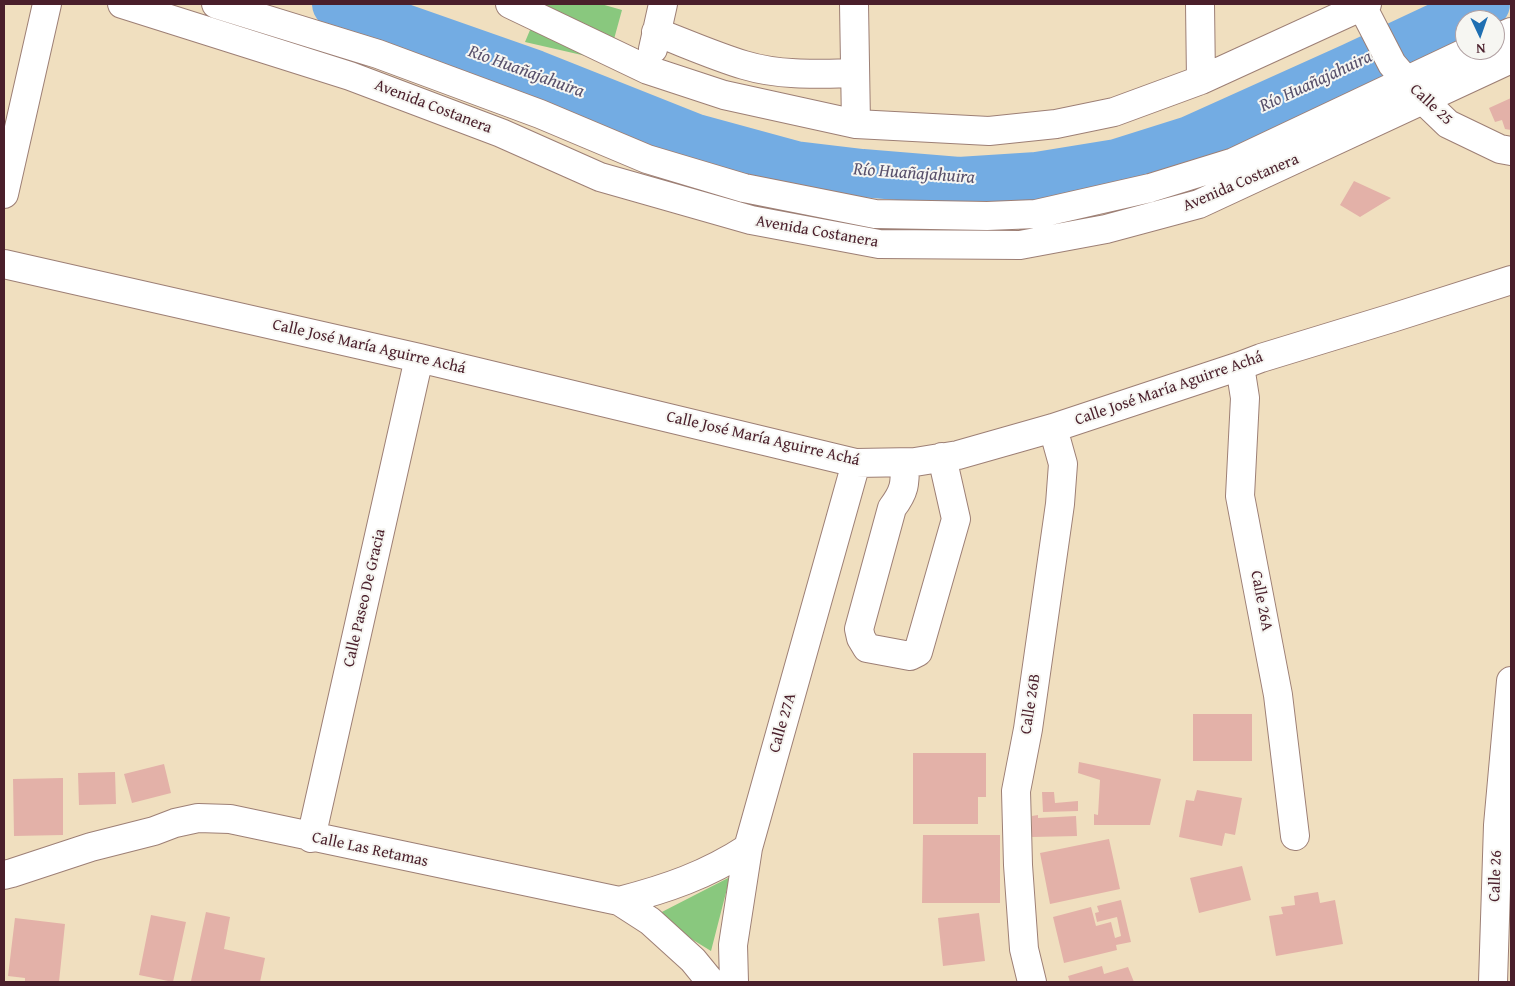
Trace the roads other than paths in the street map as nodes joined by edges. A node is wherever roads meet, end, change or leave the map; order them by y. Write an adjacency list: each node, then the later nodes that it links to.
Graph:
1 (47, 4): 18 (street)
2 (122, 4): 15 (street, Avenida Costanera)
3 (216, 4): 15 (street, Avenida Costanera)
4 (663, 4): 9 (street)
5 (854, 4): 13 (street)
6 (1200, 4): 14 (street)
7 (1365, 5): 14 (street); 15 (street)
8 (519, 6): 12 (street)
9 (656, 32): 12 (street); 13 (street)
10 (1455, 58): 15 (street, Avenida Costanera)
11 (1511, 59): 15 (street, Avenida Costanera)
12 (648, 70): 16 (street)
13 (855, 73): 16 (street)
14 (1201, 80): 16 (street)
15 (1407, 82): 17 (street, Calle 25)
16 (856, 124)
17 (1511, 151)
18 (4, 194)
19 (4, 264): 21 (street, Calle José María Aguirre Achá)
20 (1511, 280): 22 (street, Calle José María Aguirre Achá)
21 (419, 358): 25 (street, Calle José María Aguirre Achá); 29 (street, Calle Paseo De Gracia)
22 (1240, 366): 23 (street, Calle José María Aguirre Achá); 28 (street, Calle 26A)
23 (1054, 428): 24 (street, Calle José María Aguirre Achá); 35 (street, Calle 26B)
24 (942, 458): 26 (street, Calle José María Aguirre Achá); 26 (street)
25 (856, 463): 26 (street, Calle José María Aguirre Achá); 30 (street, Calle 27A)
26 (905, 463)
27 (1511, 681): 36 (street, Calle 26)
28 (1295, 836)
29 (311, 838): 31 (street, Calle Las Retamas); 32 (street, Calle Las Retamas)
30 (748, 848): 32 (street); 34 (street, Calle 27A)
31 (4, 874)
32 (619, 901): 33 (street, Calle Las Retamas)
33 (711, 982)
34 (734, 982)
35 (1032, 982)
36 (1493, 982)

